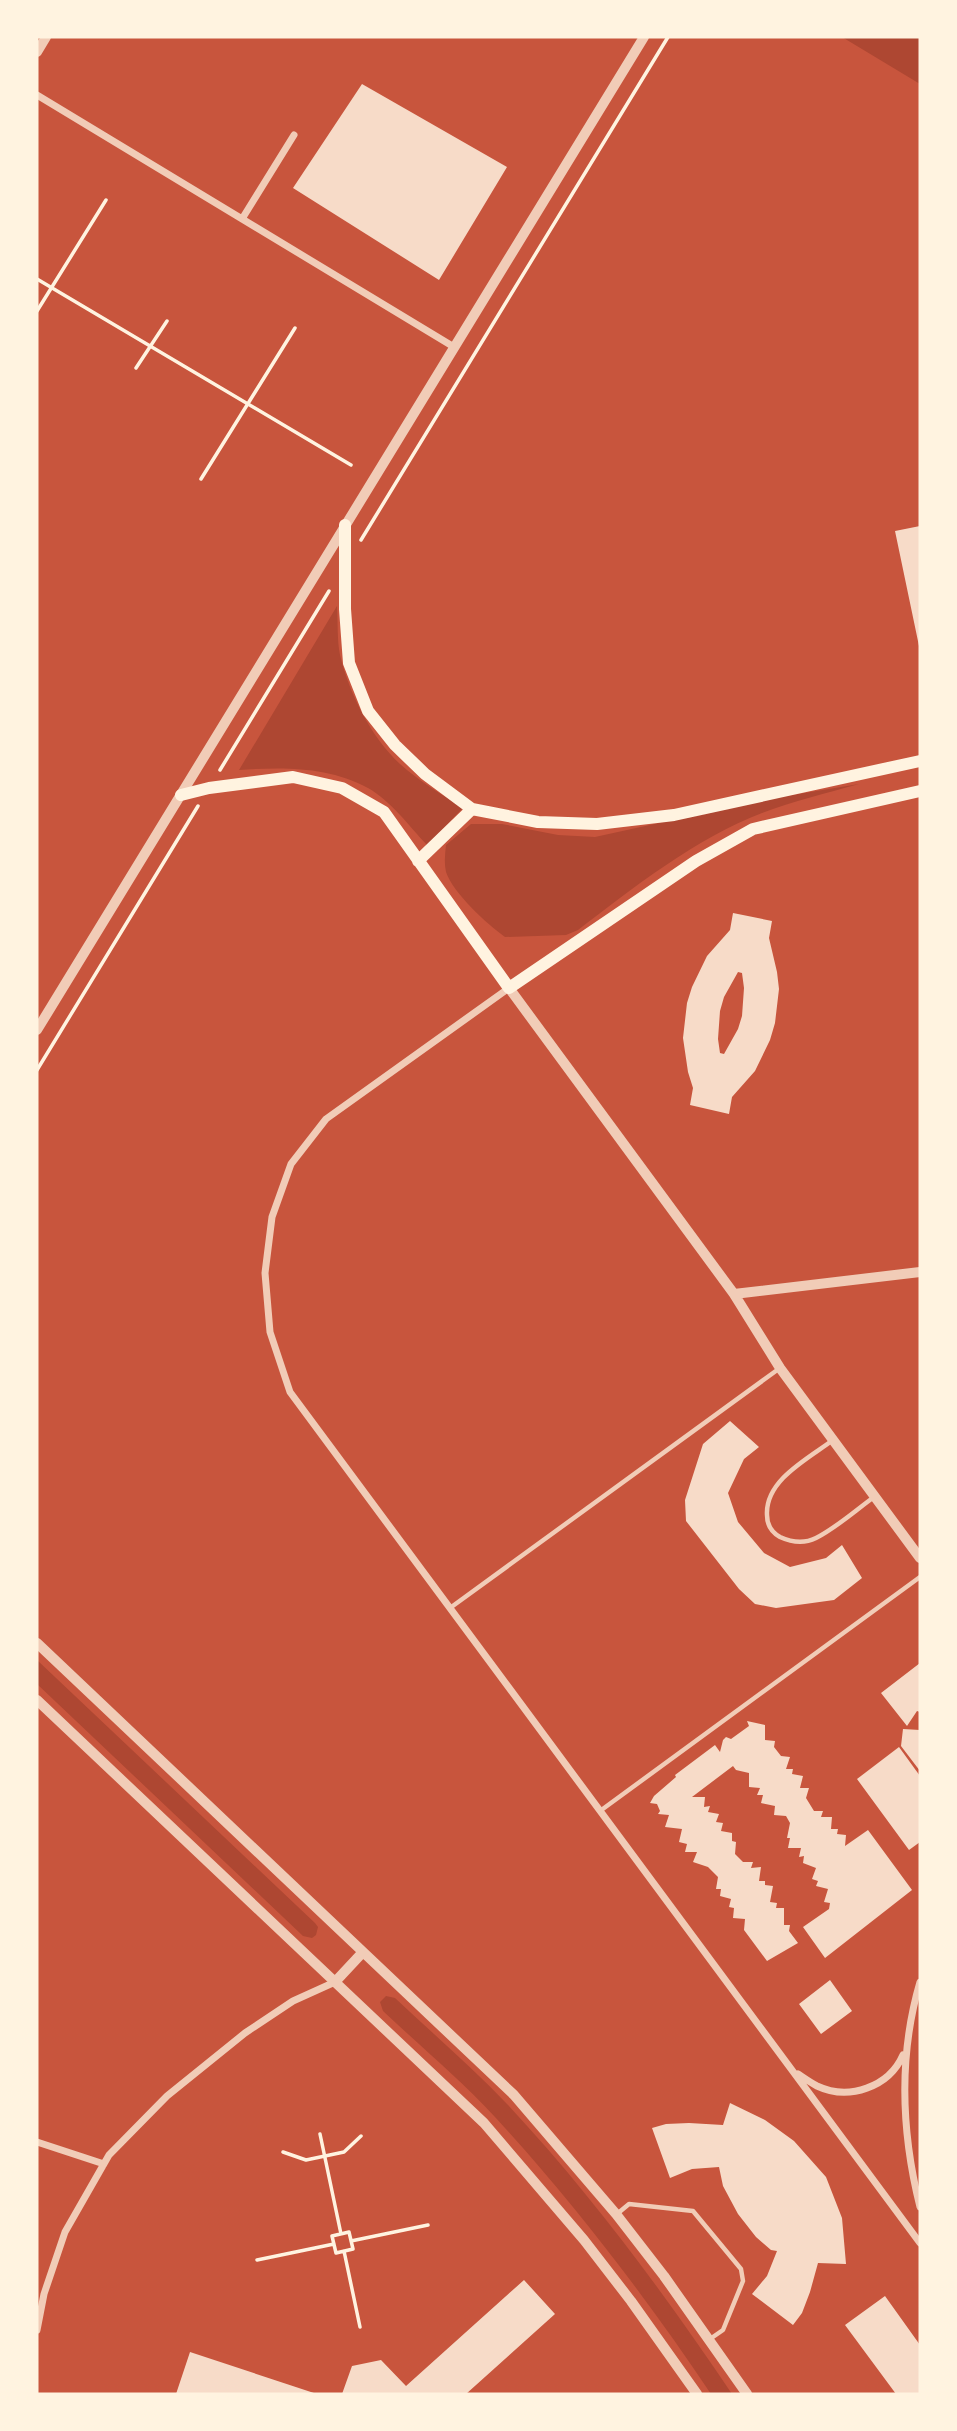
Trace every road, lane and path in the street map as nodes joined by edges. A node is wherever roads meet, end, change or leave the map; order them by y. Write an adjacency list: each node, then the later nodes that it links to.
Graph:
1 (46, 37): 3 (street)
2 (643, 37): 14 (street)
3 (37, 52)
4 (37, 95): 7 (street)
5 (294, 135): 7 (street)
6 (106, 200): 9 (path)
7 (242, 219): 14 (street)
8 (37, 279): 9 (path)
9 (51, 287): 10 (path); 13 (path)
10 (37, 311)
11 (167, 321): 13 (path)
12 (295, 328): 16 (path)
13 (150, 346): 15 (path); 16 (path)
14 (454, 347): 19 (street)
15 (136, 368)
16 (248, 404): 17 (path); 18 (path)
17 (351, 465)
18 (201, 479)
19 (345, 525): 22 (street); 23 (main road)
20 (920, 761): 23 (main road)
21 (920, 791): 25 (main road)
22 (181, 794): 24 (main road); 26 (street)
23 (472, 809): 24 (main road)
24 (418, 861): 25 (main road)
25 (509, 988): 28 (street); 34 (street)
26 (37, 1030)
27 (920, 1272): 28 (street)
28 (734, 1294): 29 (street)
29 (780, 1367): 30 (street); 34 (lane)
30 (833, 1440): 31 (street); 31 (lane)
31 (875, 1496): 32 (street)
32 (920, 1558)
33 (920, 1577): 37 (lane)
34 (450, 1608): 37 (street)
35 (37, 1643): 38 (street)
36 (37, 1700): 39 (street)
37 (600, 1811): 42 (street)
38 (363, 1952): 39 (street); 50 (street)
39 (335, 1982): 48 (street); 62 (street)
40 (920, 1982): 41 (street)
41 (907, 2048): 42 (street); 49 (street)
42 (793, 2071): 54 (street)
43 (320, 2134): 47 (path)
44 (361, 2136): 47 (path)
45 (37, 2142): 48 (street)
46 (283, 2152): 47 (path)
47 (324, 2156): 52 (path)
48 (104, 2164): 58 (street)
49 (920, 2207)
50 (616, 2214): 61 (street); 61 (lane)
51 (428, 2225): 53 (path)
52 (341, 2234): 53 (path); 55 (path)
53 (351, 2241): 56 (path)
54 (920, 2243)
55 (334, 2244): 56 (path); 57 (path)
56 (344, 2251): 59 (path)
57 (257, 2260)
58 (40, 2293): 60 (street)
59 (360, 2327)
60 (37, 2330)
61 (710, 2339): 63 (street)
62 (697, 2394)
63 (747, 2394)

